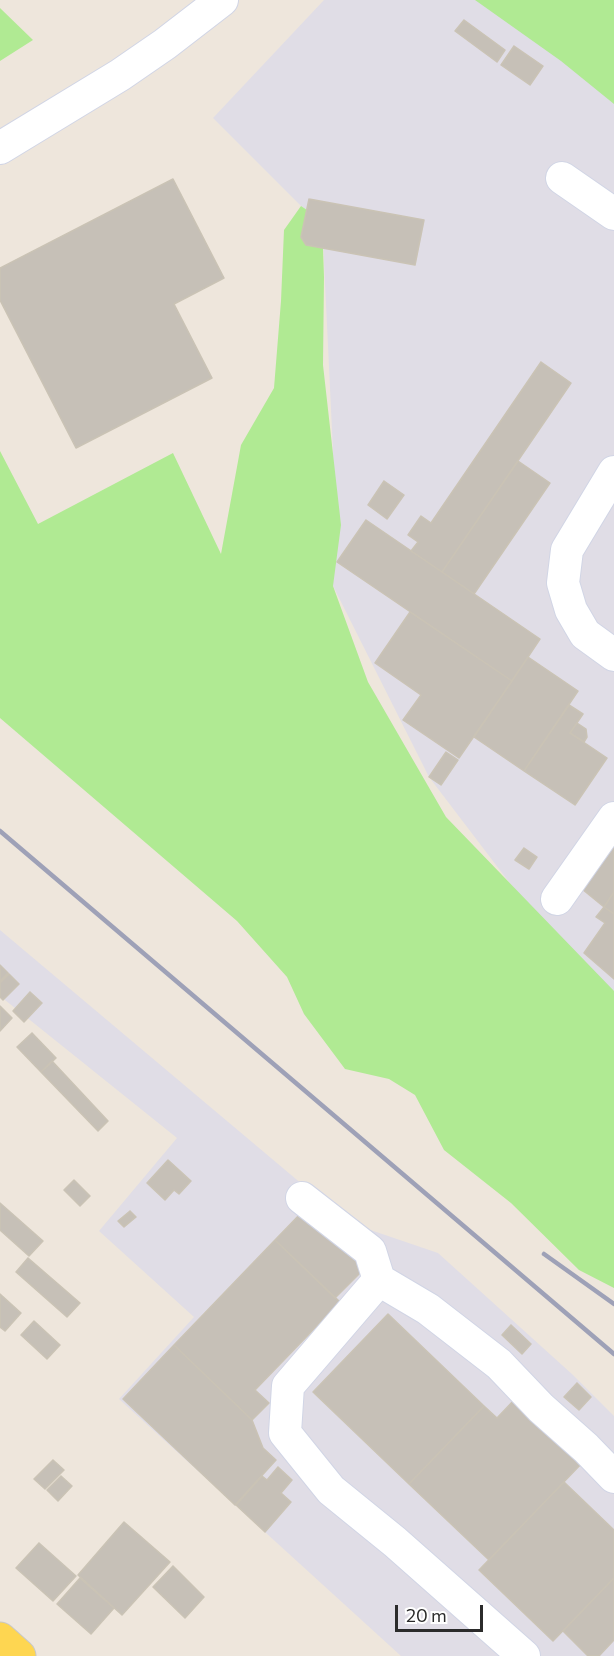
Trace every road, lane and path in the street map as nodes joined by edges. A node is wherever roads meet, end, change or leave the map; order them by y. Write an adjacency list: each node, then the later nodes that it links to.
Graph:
1 (222, 0): 2 (street)
2 (0, 148)
3 (562, 178): 4 (street)
4 (614, 214)
5 (614, 472): 6 (street)
6 (614, 655)
7 (614, 818): 8 (street)
8 (557, 899)
9 (302, 1197): 10 (street)
10 (380, 1280): 11 (street); 14 (street)
11 (614, 1477)
12 (0, 1639): 13 (main road)
13 (19, 1656)
14 (524, 1656)

